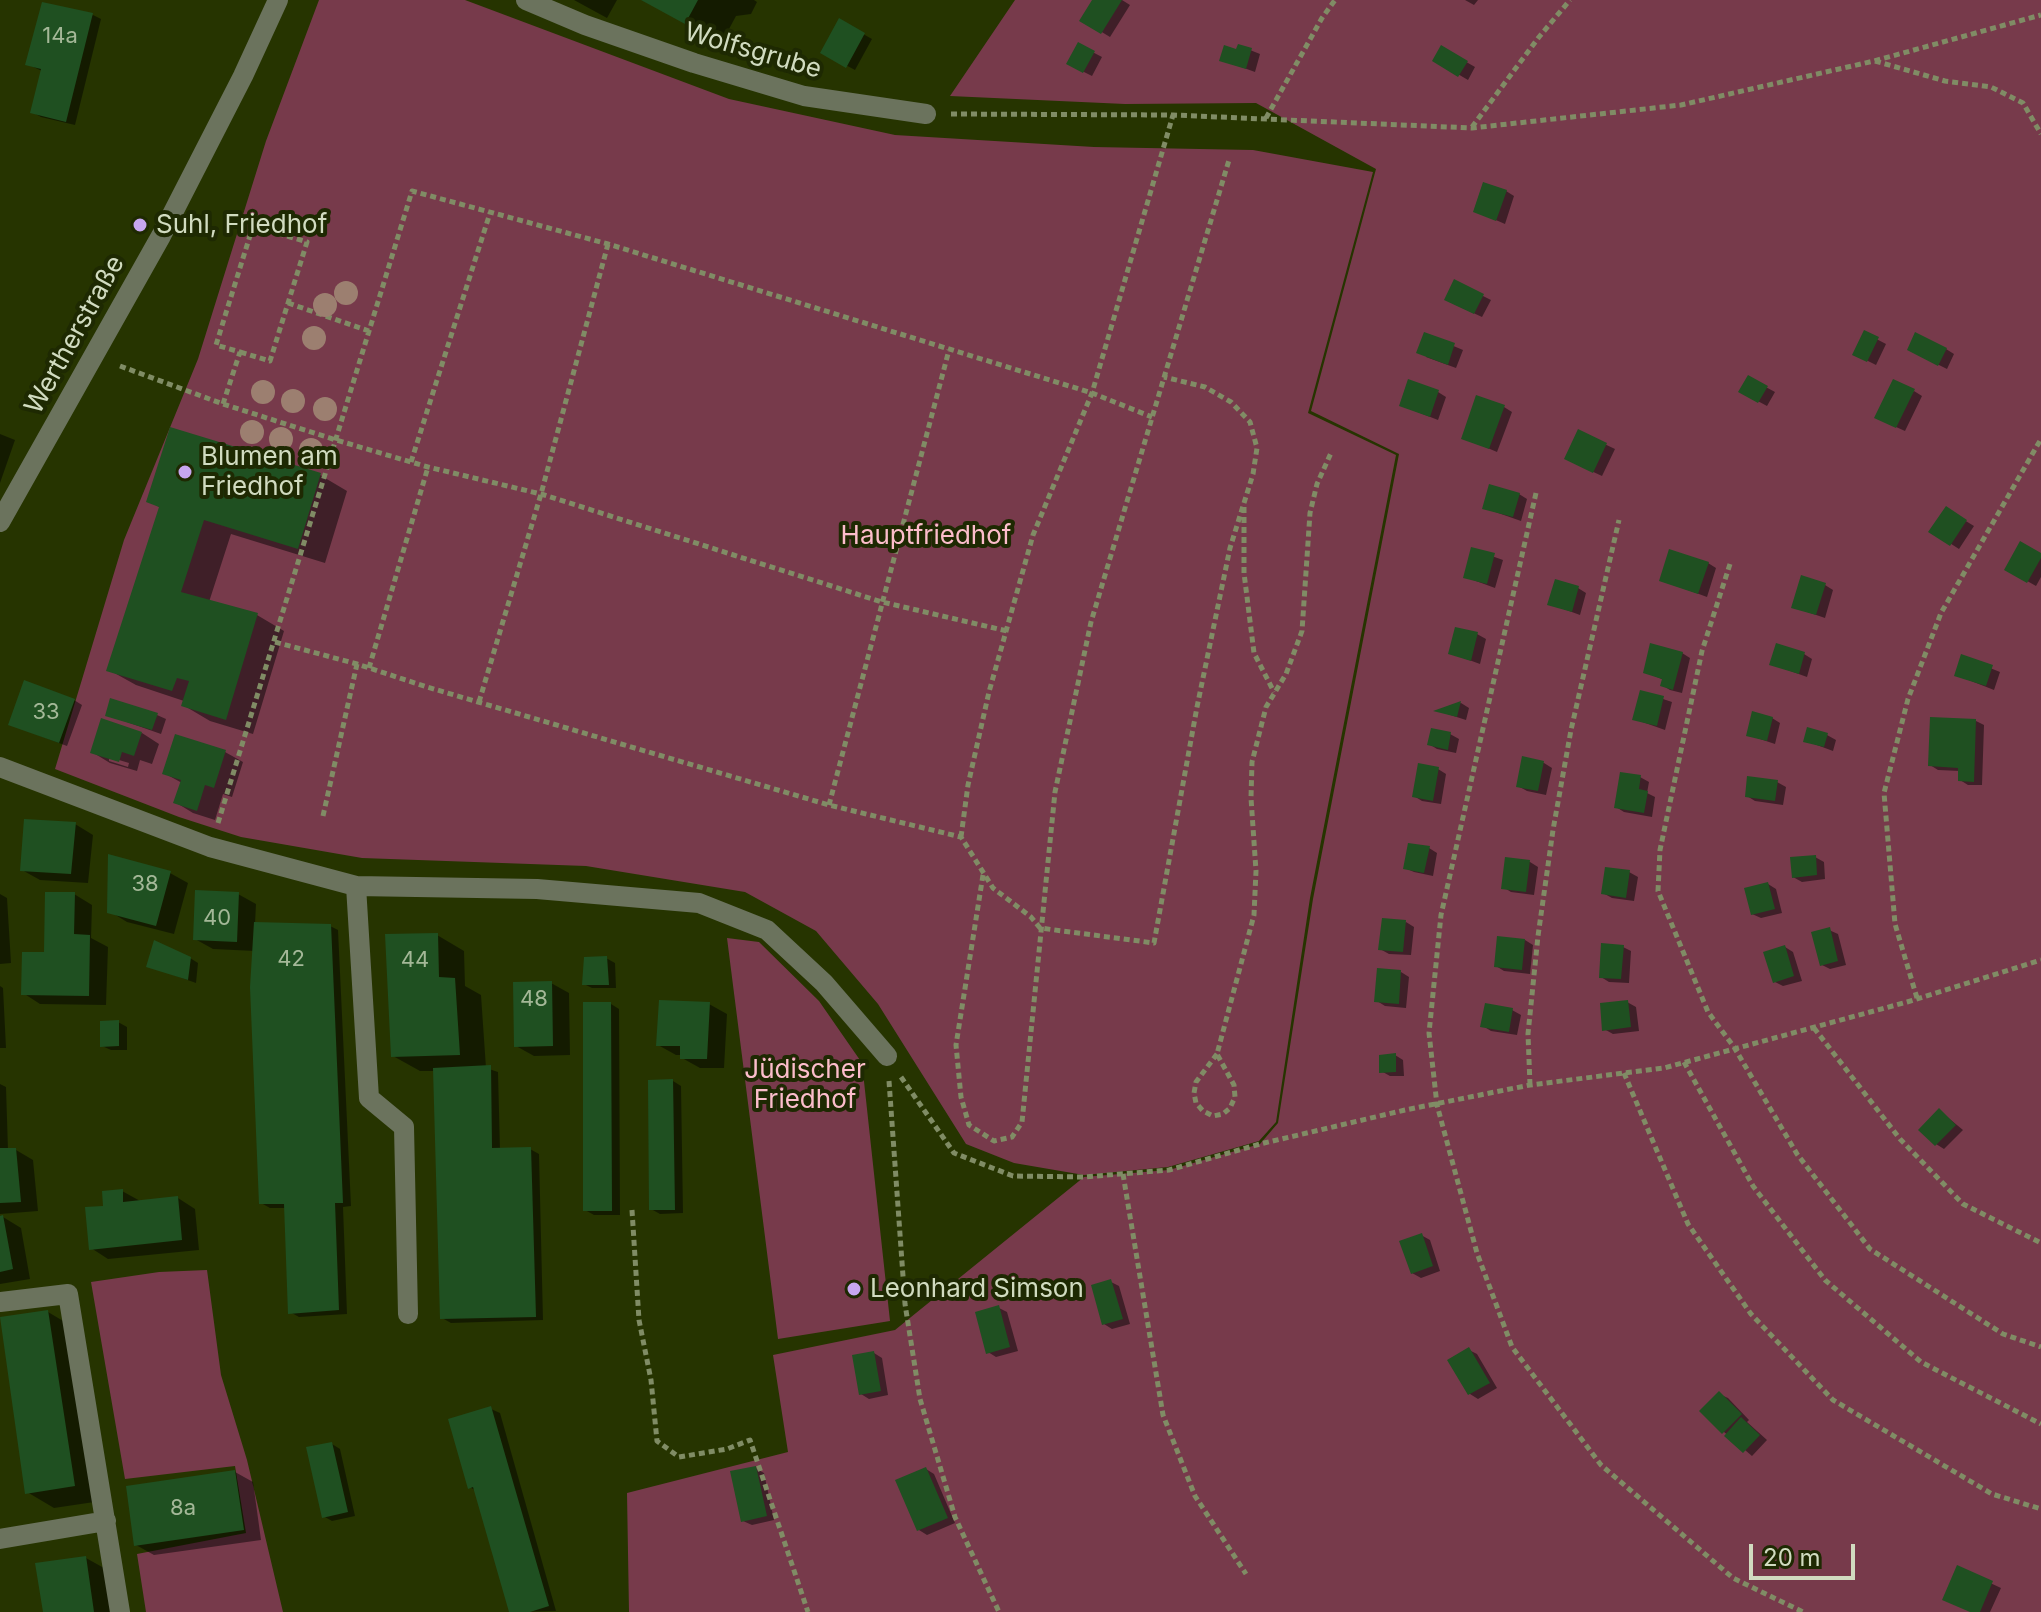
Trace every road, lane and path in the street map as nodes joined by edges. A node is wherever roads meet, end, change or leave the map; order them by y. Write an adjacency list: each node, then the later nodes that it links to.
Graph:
1 (278, 0): 19 (street, Wertherstraße)
2 (526, 0): 7 (street, Wolfsgrube)
3 (1335, 0): 9 (path)
4 (1570, 0): 10 (path)
5 (2041, 15): 6 (path)
6 (1874, 61): 10 (path); 11 (path)
7 (926, 114): 8 (path)
8 (1173, 115): 9 (path); 21 (path)
9 (1266, 118): 10 (path)
10 (1472, 128)
11 (2041, 134)
12 (1229, 160): 20 (path)
13 (490, 213): 14 (path); 16 (path); 27 (path)
14 (608, 244): 17 (path); 30 (path)
15 (288, 303): 16 (path); 18 (path); 18 (path)
16 (369, 331): 25 (path)
17 (949, 350): 21 (path); 35 (path)
18 (240, 352): 22 (path)
19 (92, 356): 22 (path); 32 (street, Wertherstraße)
20 (1164, 377): 23 (path); 31 (path)
21 (1092, 393): 23 (path); 36 (path)
22 (223, 404): 25 (path)
23 (1152, 417): 49 (path)
24 (2041, 439): 51 (path)
25 (336, 440): 27 (path); 37 (path)
26 (1331, 453): 40 (path)
27 (411, 462): 28 (path)
28 (428, 467): 30 (path); 39 (path)
29 (1536, 493): 59 (path)
30 (541, 494): 35 (path); 41 (path)
31 (1244, 502): 40 (path); 49 (path)
32 (3, 512)
33 (1619, 520): 58 (path)
34 (1730, 564): 53 (path)
35 (882, 602): 36 (path); 43 (path)
36 (1007, 631): 45 (path)
37 (275, 642): 38 (path); 46 (path)
38 (357, 664): 39 (path); 44 (path)
39 (369, 668): 41 (path)
40 (1274, 692): 54 (path)
41 (479, 702): 43 (path)
42 (0, 767): 46 (street)
43 (829, 805): 45 (path)
44 (323, 816)
45 (961, 837): 47 (path)
46 (210, 847): 48 (street)
47 (983, 874): 49 (path); 49 (path)
48 (356, 886): 55 (street); 64 (street)
49 (1040, 928)
50 (2041, 960): 51 (path)
51 (1917, 998): 52 (path)
52 (1814, 1028): 53 (path); 62 (path)
53 (1734, 1047): 56 (path); 65 (path)
54 (1217, 1054): 54 (path)
55 (887, 1056): 60 (path); 73 (path)
56 (1684, 1062): 57 (path); 66 (path)
57 (1624, 1073): 58 (path); 67 (path)
58 (1530, 1085): 59 (path)
59 (1437, 1105): 60 (path); 74 (path)
60 (1123, 1174): 70 (path)
61 (632, 1210): 72 (path)
62 (2041, 1243)
63 (0, 1302): 68 (street)
64 (408, 1314)
65 (2041, 1347)
66 (2041, 1424)
67 (2041, 1509)
68 (106, 1521): 69 (street); 71 (street)
69 (0, 1539)
70 (1246, 1574)
71 (120, 1612)
72 (808, 1612)
73 (999, 1612)
74 (1803, 1612)

